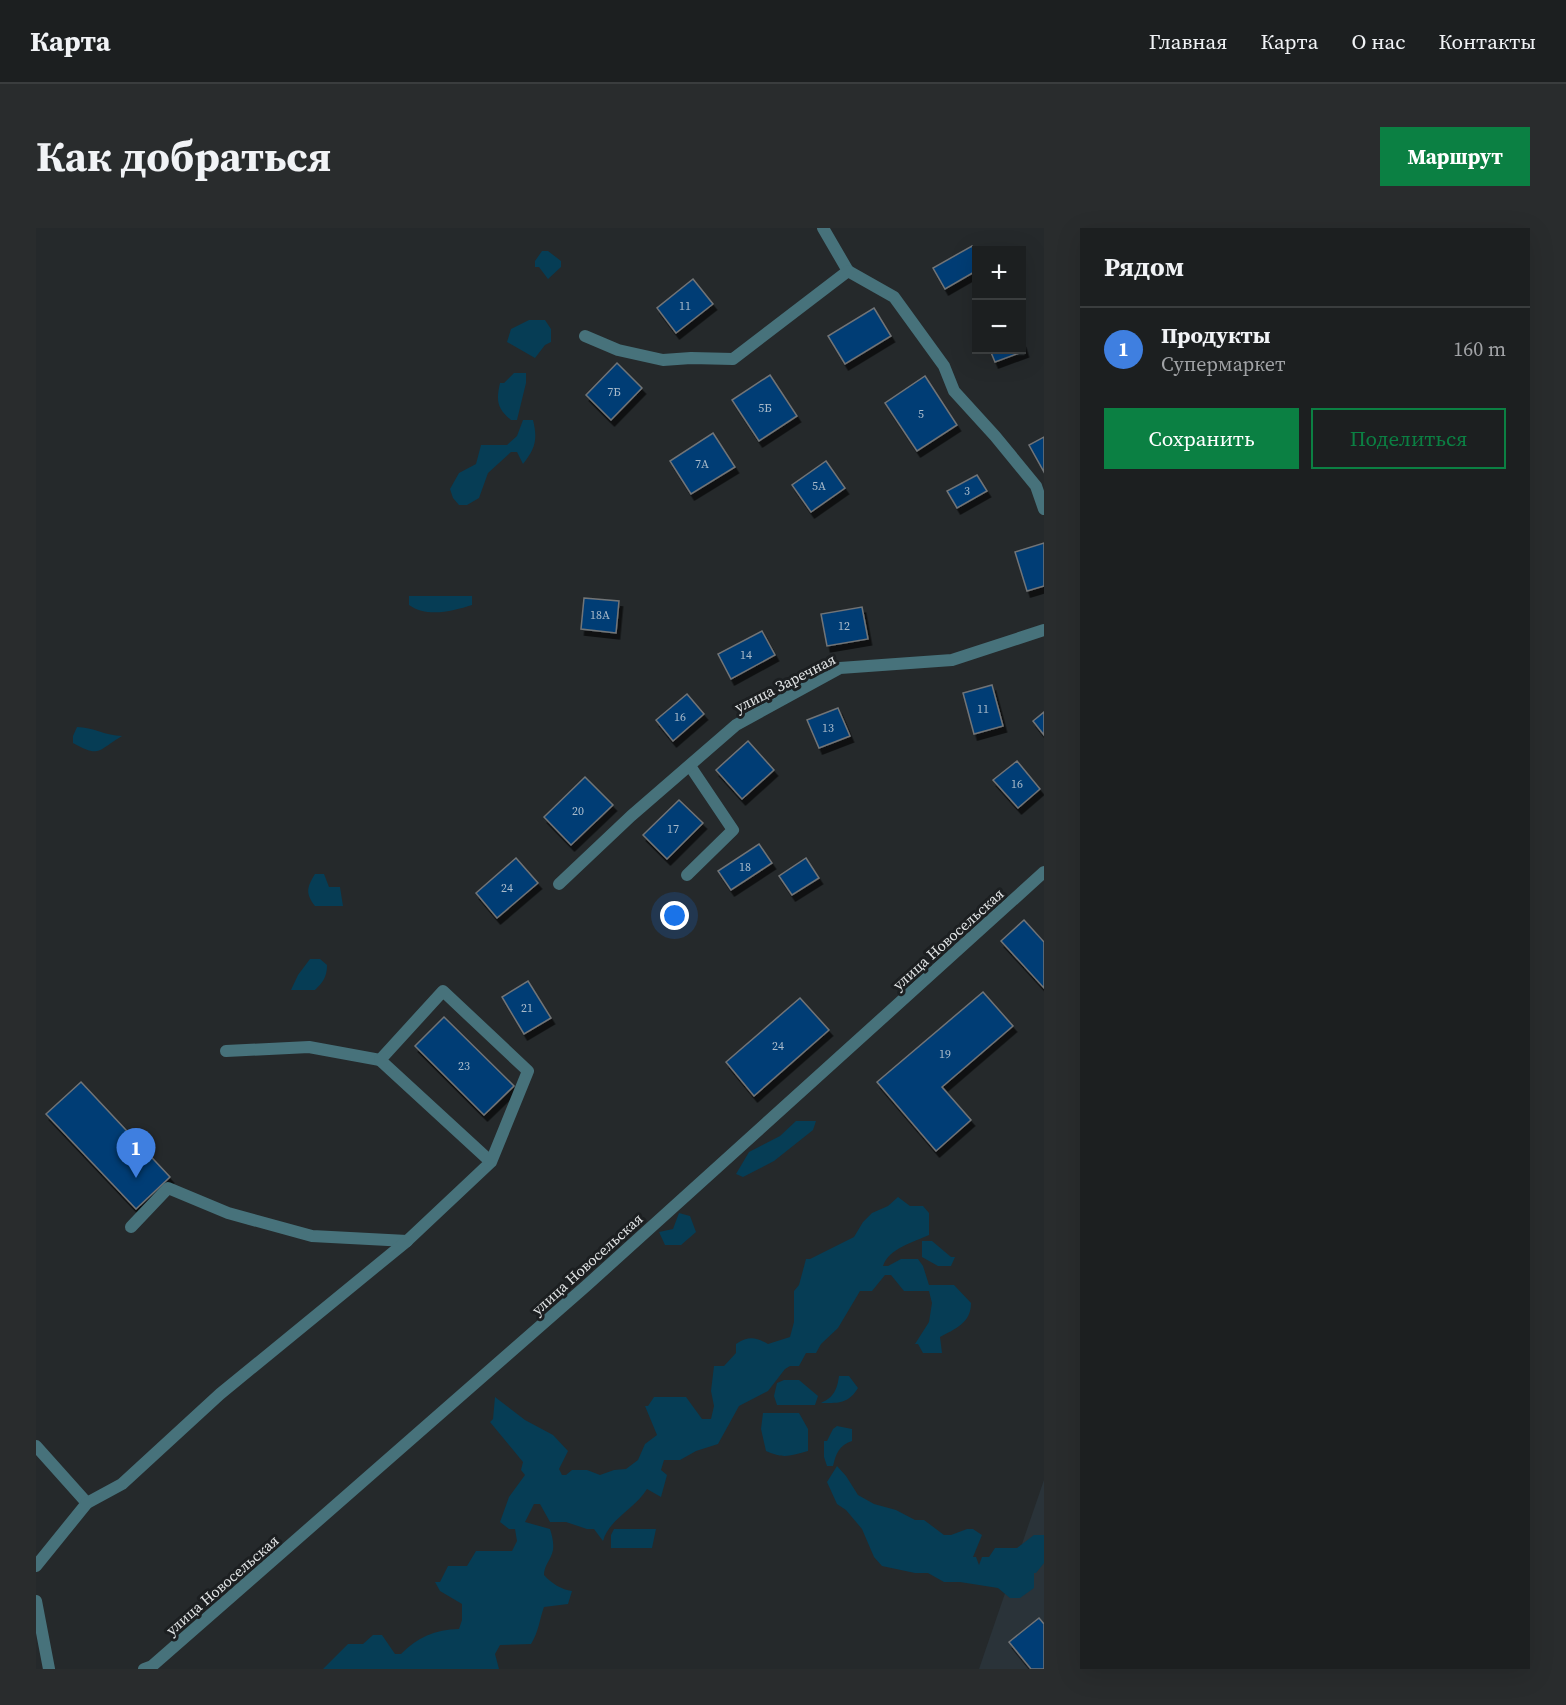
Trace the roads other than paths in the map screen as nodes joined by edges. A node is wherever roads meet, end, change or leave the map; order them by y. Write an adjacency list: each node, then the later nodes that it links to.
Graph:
1 (823, 228): 2 (street)
2 (848, 271): 3 (street); 4 (street)
3 (585, 336)
4 (1044, 509)
5 (1044, 630): 6 (street, улица Заречная)
6 (690, 766): 8 (street); 9 (street, улица Заречная)
7 (1044, 873): 20 (street, улица Новосельская)
8 (687, 875)
9 (559, 884)
10 (226, 1051): 11 (street)
11 (380, 1060): 12 (street); 12 (street)
12 (491, 1162): 14 (street)
13 (131, 1227): 14 (street)
14 (407, 1241): 16 (street)
15 (36, 1446): 16 (street)
16 (87, 1503): 17 (street)
17 (36, 1566)
18 (36, 1601): 19 (street)
19 (49, 1669)
20 (144, 1669)

